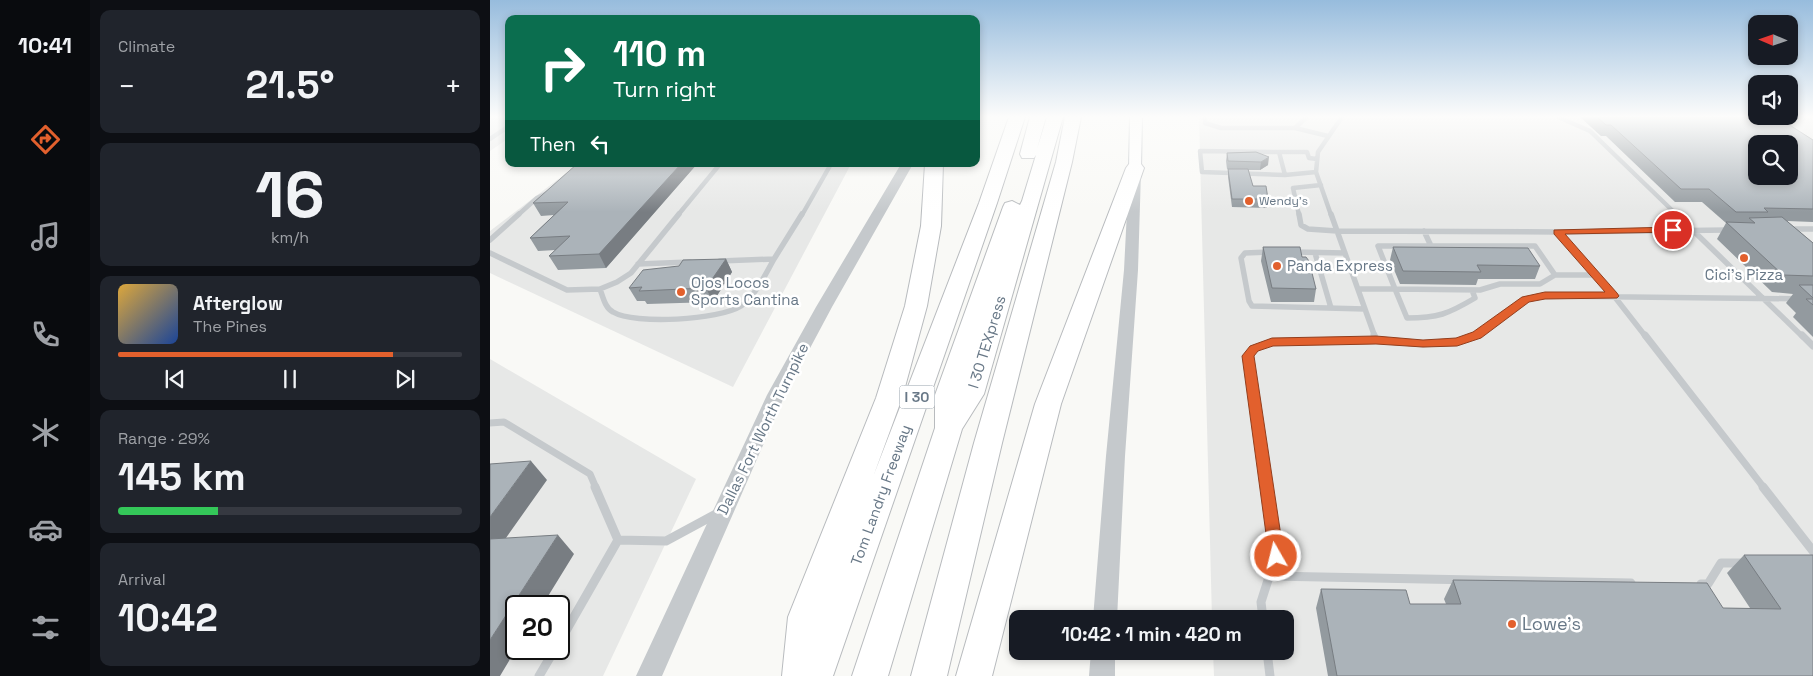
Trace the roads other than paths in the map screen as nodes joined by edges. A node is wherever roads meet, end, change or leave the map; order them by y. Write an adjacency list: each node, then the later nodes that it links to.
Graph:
1 (1006, 149): 68 (highway, Tom Landry Freeway / I 30)
2 (1030, 149): 51 (highway)
3 (1046, 149): 51 (highway, I 30 TEXpress)
4 (1067, 149): 70 (highway)
5 (1135, 149): 14 (main road)
6 (1320, 149): 9 (lane)
7 (1608, 149): 21 (lane)
8 (1279, 152): 9 (lane); 16 (lane); 16 (lane)
9 (1317, 159): 15 (lane)
10 (718, 167): 36 (lane)
11 (830, 167): 33 (lane)
12 (905, 167): 52 (street, Dallas Fort Worth Turnpike)
13 (934, 167): 67 (highway)
14 (1135, 168): 59 (street); 71 (highway)
15 (1316, 172): 16 (lane); 17 (lane)
16 (1285, 175)
17 (1321, 185): 20 (lane); 20 (lane)
18 (556, 188): 26 (lane)
19 (1813, 229): 23 (lane)
20 (1338, 230): 24 (lane); 32 (lane)
21 (1692, 230): 22 (lane); 25 (lane); 44 (lane)
22 (1739, 230)
23 (1785, 230)
24 (1424, 231): 25 (lane); 27 (lane)
25 (1558, 232): 38 (lane)
26 (490, 240)
27 (1431, 246): 37 (lane); 41 (lane)
28 (1279, 252): 46 (lane)
29 (1288, 252): 31 (lane)
30 (490, 253): 39 (lane)
31 (1315, 253): 32 (lane); 46 (lane)
32 (1345, 253): 40 (lane)
33 (774, 259): 34 (lane); 39 (lane)
34 (716, 261)
35 (696, 262): 36 (lane)
36 (638, 264): 39 (lane)
37 (1555, 275): 38 (lane); 42 (lane)
38 (1595, 275): 43 (lane)
39 (600, 289)
40 (1358, 289): 41 (lane); 47 (lane)
41 (1396, 290): 42 (lane); 42 (lane)
42 (1472, 290)
43 (1614, 296): 44 (lane); 48 (lane); 54 (lane)
44 (1762, 298): 45 (lane); 49 (lane)
45 (1813, 299)
46 (1330, 308): 47 (lane)
47 (1365, 309): 48 (lane)
48 (1376, 340): 56 (lane)
49 (1813, 346)
50 (490, 423): 53 (lane)
51 (949, 428): 69 (highway, I 30 TEXpress)
52 (723, 510): 53 (lane); 66 (street, Dallas Fort Worth Turnpike)
53 (618, 540): 61 (lane)
54 (1813, 552)
55 (1751, 563): 58 (lane)
56 (1270, 576): 57 (lane); 60 (lane)
57 (1640, 583)
58 (1688, 584)
59 (1106, 610)
60 (1262, 610)
61 (570, 624)
62 (549, 660): 65 (lane)
63 (1103, 660): 72 (street)
64 (1268, 660): 73 (lane)
65 (540, 676)
66 (649, 676)
67 (800, 676)
68 (815, 676)
69 (870, 676)
70 (929, 676)
71 (974, 676)
72 (1102, 676)
73 (1270, 676)

